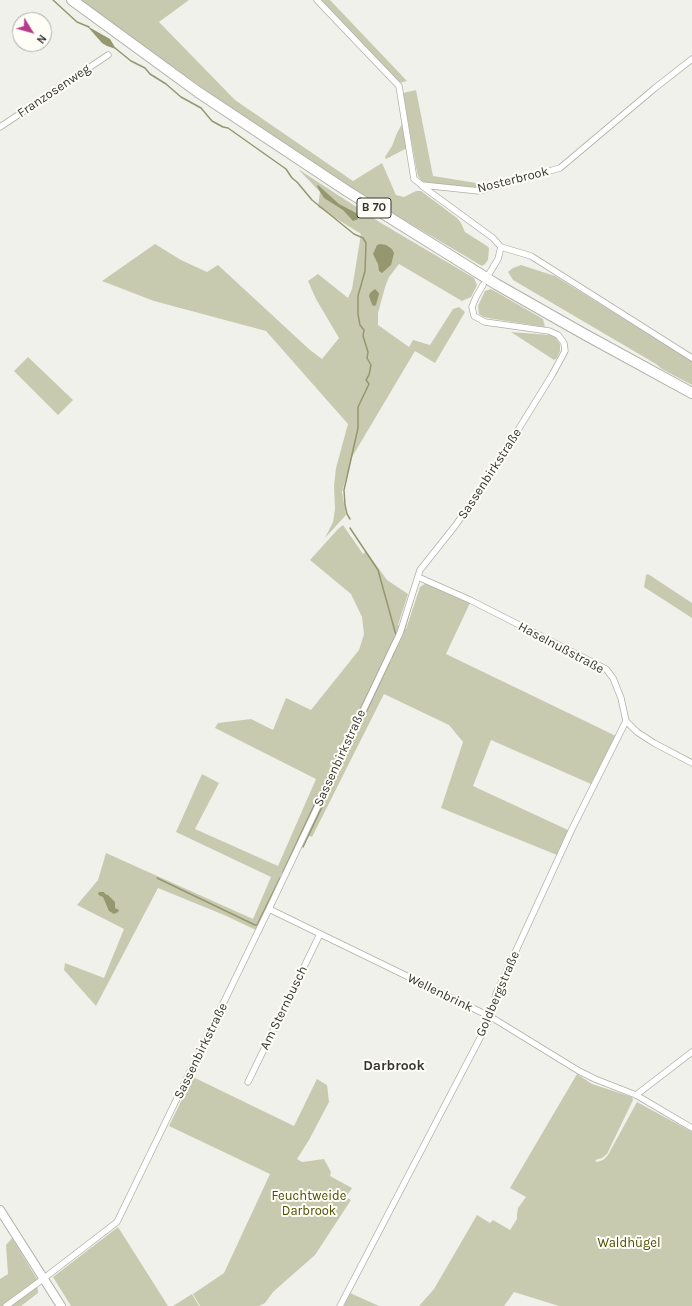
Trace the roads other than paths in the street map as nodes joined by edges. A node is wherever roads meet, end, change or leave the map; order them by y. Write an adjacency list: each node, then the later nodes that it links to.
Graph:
1 (72, 0): 11 (highway, B 70)
2 (317, 0): 6 (street)
3 (108, 55): 5 (street, Franzosenweg)
4 (692, 59): 6 (street, Nosterbrook)
5 (0, 126)
6 (422, 186): 7 (street)
7 (501, 247): 8 (street); 10 (street)
8 (489, 274)
9 (483, 285): 12 (street, Sassenbirkstraße)
10 (692, 358)
11 (692, 393)
12 (418, 577): 13 (street, Haselnußstraße); 15 (street, Sassenbirkstraße)
13 (626, 721): 14 (street); 17 (street, Goldbergstraße)
14 (692, 763)
15 (269, 909): 16 (street, Wellenbrink); 23 (street, Sassenbirkstraße)
16 (320, 934): 17 (street, Wellenbrink); 19 (street, Am Sternbusch)
17 (491, 1017): 20 (street, Wellenbrink); 26 (street, Goldbergstraße)
18 (692, 1052): 20 (street)
19 (248, 1082)
20 (636, 1095): 21 (street, Wellenbrink)
21 (692, 1128)
22 (0, 1210): 23 (street)
23 (44, 1279): 24 (street, Sassenbirkstraße); 25 (street)
24 (6, 1306)
25 (61, 1306)
26 (340, 1306)

